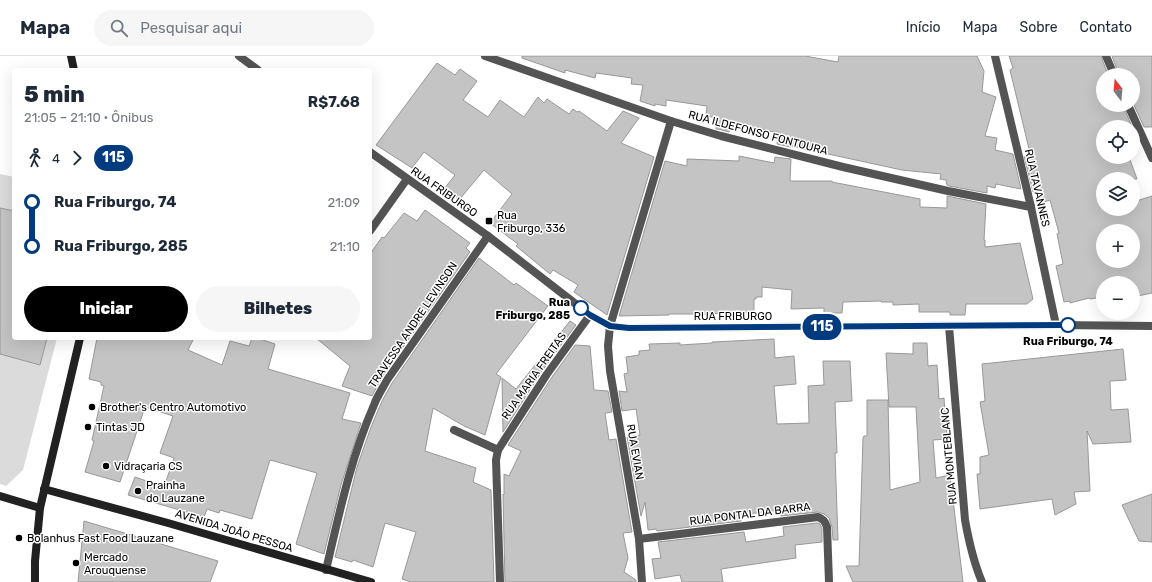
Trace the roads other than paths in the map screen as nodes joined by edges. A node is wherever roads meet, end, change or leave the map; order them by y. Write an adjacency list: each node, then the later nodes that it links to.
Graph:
1 (71, 56): 6 (street)
2 (239, 56): 7 (street)
3 (485, 56): 10 (street, RUA ILDEFONSO FONTOURA)
4 (995, 56): 14 (street, RUA TAVANNES)
5 (1106, 56): 8 (street)
6 (74, 68)
7 (255, 68)
8 (1111, 68)
9 (1131, 112): 12 (street)
10 (671, 121): 14 (street, RUA ILDEFONSO FONTOURA); 19 (street, RUA EVIAN)
11 (372, 153): 13 (street, RUA FRIBURGO)
12 (1152, 158)
13 (407, 179): 15 (street); 16 (street, RUA FRIBURGO)
14 (1031, 207): 18 (street, RUA TAVANNES)
15 (372, 228)
16 (488, 236): 17 (street, RUA FRIBURGO); 29 (street, TRAVESSA ANDRE LEVINSON)
17 (590, 315): 19 (street, RUA FRIBURGO); 24 (street, RUA MARIA FREITAS)
18 (1056, 325): 20 (street, RUA FRIBURGO); 21 (street, RUA FRIBURGO)
19 (610, 326): 20 (street, RUA FRIBURGO); 28 (street, RUA EVIAN)
20 (949, 326): 35 (street, RUA MONTEBLANC)
21 (1152, 326)
22 (80, 340): 25 (street)
23 (454, 430): 24 (street)
24 (498, 450): 32 (street, RUA MARIA FREITAS)
25 (44, 489): 27 (street); 29 (street, AVENIDA JOÃO PESSOA)
26 (0, 496): 27 (street)
27 (40, 508): 30 (street)
28 (639, 540): 33 (street, RUA EVIAN); 34 (street, RUA PONTAL DA BARRA)
29 (326, 570): 31 (street, AVENIDA JOÃO PESSOA)
30 (35, 582)
31 (371, 582)
32 (500, 582)
33 (642, 582)
34 (829, 582)
35 (982, 582)

